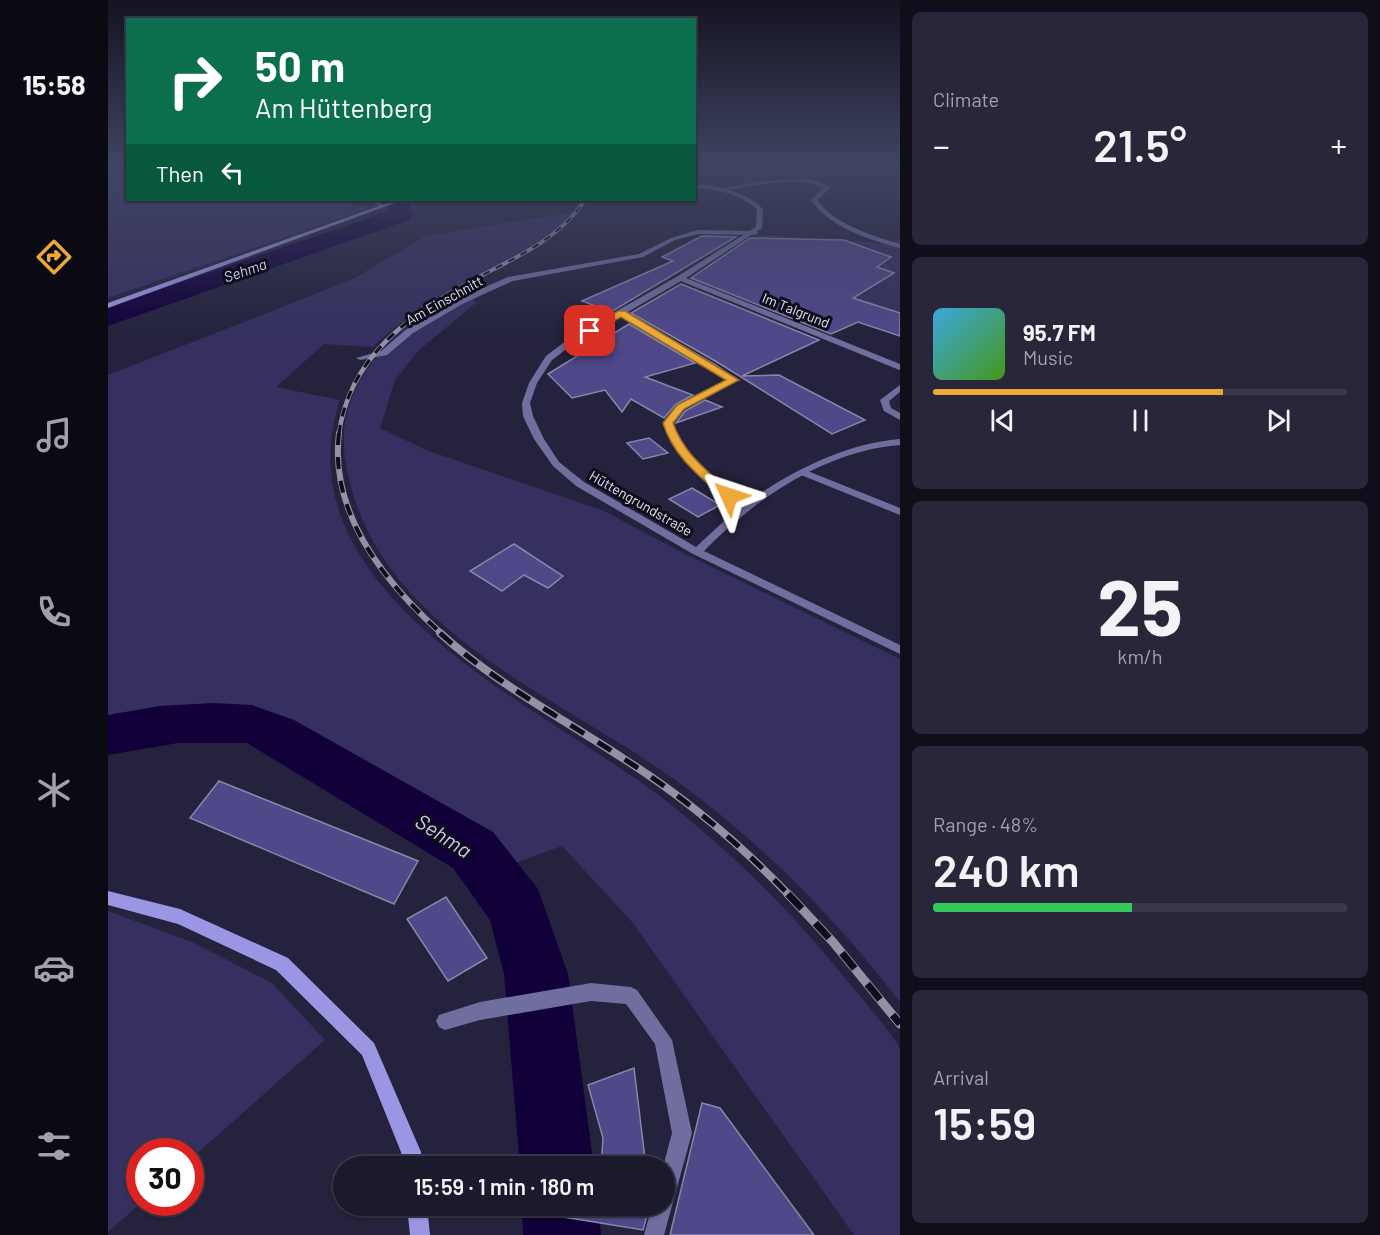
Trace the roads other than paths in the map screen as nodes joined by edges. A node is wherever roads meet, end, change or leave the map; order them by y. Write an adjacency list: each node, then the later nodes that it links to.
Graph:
1 (342, 221): 7 (main road)
2 (759, 221): 4 (street)
3 (840, 221): 5 (street)
4 (755, 233): 6 (street, Hüttengrundstraße); 9 (street, Am Einschnitt)
5 (900, 246)
6 (681, 278): 8 (street, Hüttengrundstraße); 10 (street, Im Talgrund)
7 (108, 306)
8 (621, 313): 15 (street); 17 (street, Hüttengrundstraße)
9 (360, 358)
10 (900, 367)
11 (900, 388): 12 (street)
12 (900, 417)
13 (900, 442): 14 (street)
14 (805, 473): 15 (street); 16 (street)
15 (743, 509): 17 (street)
16 (900, 512)
17 (697, 552): 18 (street, Hüttengrundstraße)
18 (900, 650)
19 (108, 898): 21 (main road)
20 (446, 1021): 22 (street)
21 (412, 1156)
22 (675, 1158)
23 (418, 1216): 25 (main road)
24 (659, 1216): 26 (street)
25 (420, 1235)
26 (654, 1235)

